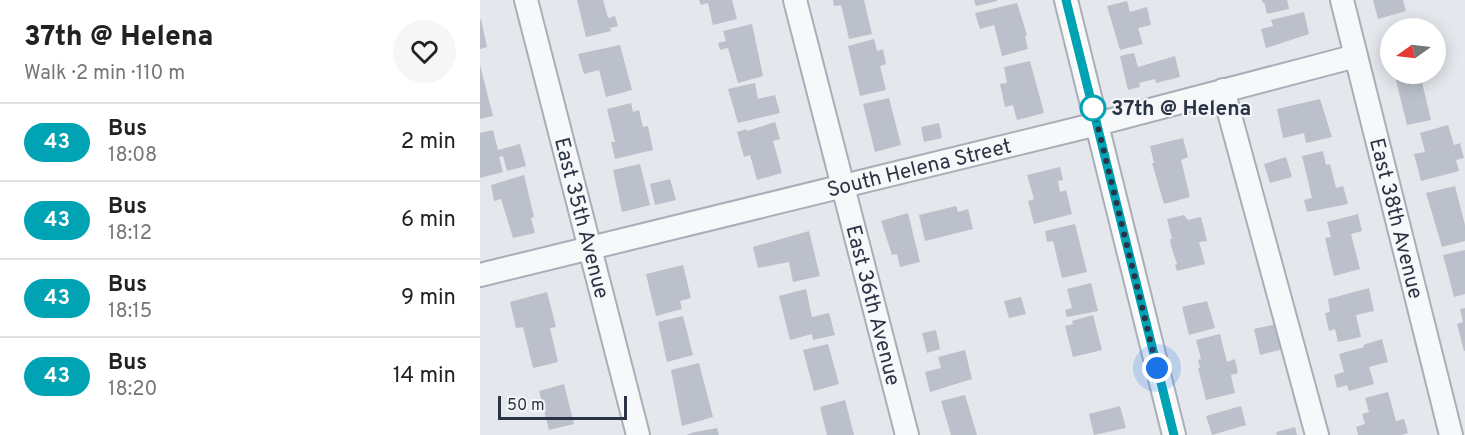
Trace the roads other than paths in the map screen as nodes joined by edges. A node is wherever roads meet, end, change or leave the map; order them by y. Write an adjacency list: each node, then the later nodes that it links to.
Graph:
1 (526, 0): 9 (street, East 35th Avenue)
2 (795, 0): 8 (street, East 36th Avenue)
3 (1066, 0): 7 (street)
4 (1342, 0): 5 (street, East 38th Avenue)
5 (1356, 56): 6 (street, South Helena Street); 15 (street, East 38th Avenue)
6 (1223, 90): 7 (street, South Helena Street); 14 (street)
7 (1097, 124): 8 (street, South Helena Street); 13 (street)
8 (844, 185): 9 (street, South Helena Street); 12 (street, East 36th Avenue)
9 (590, 247): 10 (street, South Helena Street); 11 (street, East 35th Avenue)
10 (480, 275)
11 (638, 435)
12 (907, 435)
13 (1174, 435)
14 (1317, 435)
15 (1451, 435)

